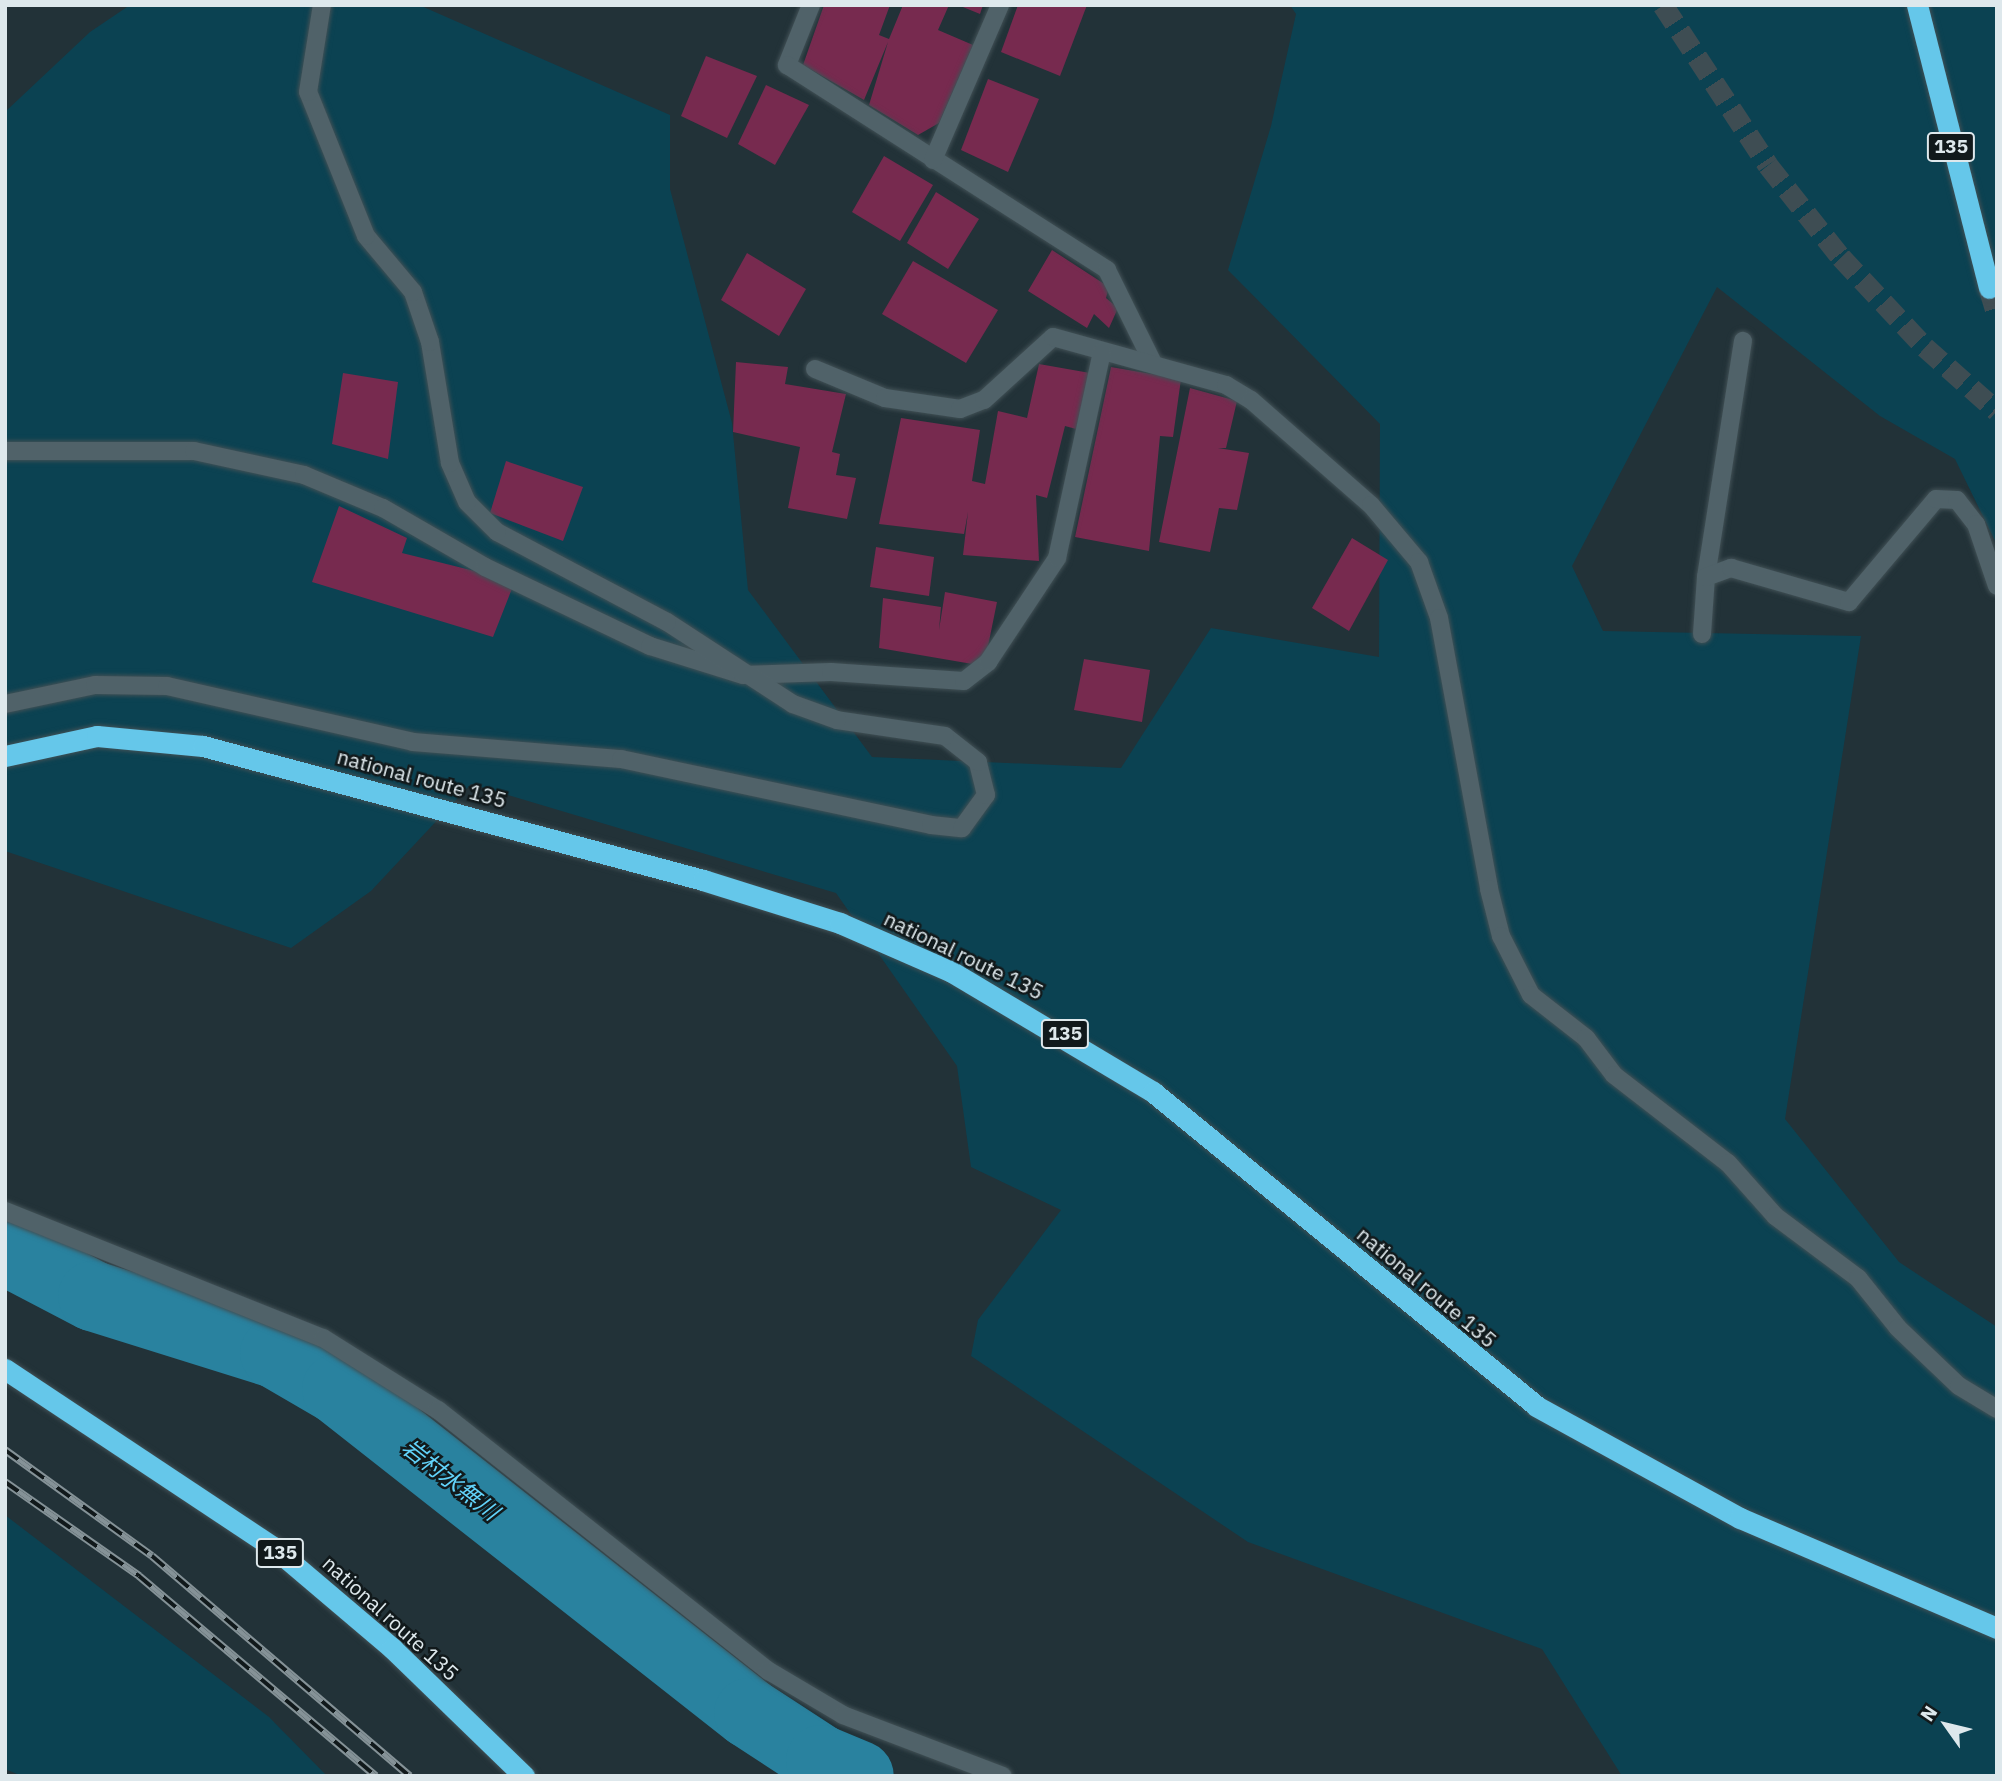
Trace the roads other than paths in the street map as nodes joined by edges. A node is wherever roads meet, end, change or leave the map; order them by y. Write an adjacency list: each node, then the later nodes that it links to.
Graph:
1 (322, 5): 15 (street)
2 (811, 5): 5 (street)
3 (1000, 5): 5 (street)
4 (1917, 5): 6 (highway, 135)
5 (933, 160): 9 (street)
6 (1989, 288)
7 (1743, 341): 12 (street)
8 (1102, 352): 9 (street); 10 (street); 15 (street)
9 (1153, 363): 20 (street)
10 (815, 369)
11 (5, 451): 15 (street)
12 (1706, 577): 13 (street); 14 (street)
13 (1997, 586)
14 (1702, 634)
15 (743, 675): 16 (street)
16 (5, 704)
17 (5, 756): 21 (highway, national route 135 / 135)
18 (5, 1211): 23 (street)
19 (5, 1369): 22 (highway, national route 135 / 135)
20 (1997, 1409)
21 (1997, 1628)
22 (524, 1776)
23 (1003, 1776)

